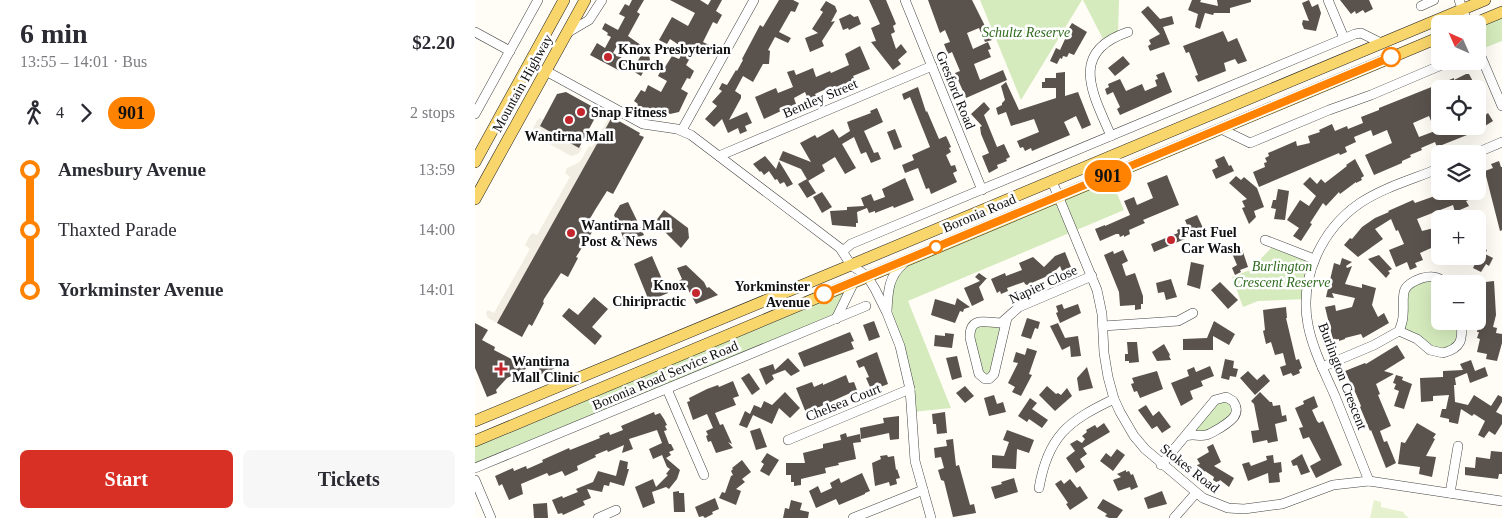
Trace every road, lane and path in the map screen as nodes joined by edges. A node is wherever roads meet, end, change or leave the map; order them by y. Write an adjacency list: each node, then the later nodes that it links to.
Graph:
1 (538, 0): 20 (street, Mountain Highway)
2 (564, 0): 33 (main road, Mountain Highway)
3 (585, 0): 16 (main road, Mountain Highway)
4 (602, 0): 16 (street, Mountain Highway)
5 (754, 0): 28 (street)
6 (905, 0): 21 (street, Gresford Road)
7 (1328, 0): 17 (street)
8 (1434, 0): 11 (street)
9 (1485, 0): 10 (main road, Boronia Road)
10 (1461, 5): 19 (main road, Boronia Road)
11 (1421, 6)
12 (1502, 12): 13 (main road)
13 (1486, 19)
14 (475, 32): 20 (street)
15 (1128, 32): 29 (street)
16 (566, 33): 24 (main road, Mountain Highway)
17 (1344, 38): 19 (street, Boronia Road); 29 (street, Boronia Road)
18 (1431, 41): 27 (main road, Boronia Road)
19 (1381, 43): 36 (main road, Boronia Road)
20 (510, 51): 26 (street, Mountain Highway)
21 (932, 66): 32 (street, Bentley Street); 37 (street, Gresford Road)
22 (1431, 68): 27 (street)
23 (1486, 68): 25 (street)
24 (546, 71): 28 (street); 35 (main road, Mountain Highway)
25 (1502, 106)
26 (475, 114)
27 (1221, 129): 38 (main road, Boronia Road)
28 (682, 130): 32 (street)
29 (1111, 136): 37 (street, Boronia Road)
30 (1502, 142): 31 (street)
31 (1486, 149)
32 (719, 156): 41 (street)
33 (475, 162)
34 (1431, 172): 43 (street, Burlington Crescent)
35 (480, 178): 39 (main road, Mountain Highway)
36 (1053, 181): 38 (street, Stokes Road); 44 (main road, Boronia Road)
37 (982, 190): 41 (street, Boronia Road)
38 (1059, 196): 42 (main road, Boronia Road); 46 (street, Stokes Road)
39 (475, 198)
40 (1265, 240): 43 (street)
41 (843, 251): 44 (street)
42 (911, 258): 45 (main road, Boronia Road); 50 (street)
43 (1314, 259): 57 (street, Burlington Crescent)
44 (851, 266): 45 (street); 61 (main road, Boronia Road)
45 (867, 276): 48 (main road, Boronia Road); 50 (street)
46 (1092, 276): 53 (street, Napier Close); 54 (street, Stokes Road)
47 (1431, 276): 56 (street)
48 (854, 282): 52 (street); 64 (main road, Boronia Road)
49 (866, 306): 52 (street, Boronia Road Service Road)
50 (887, 313): 59 (street)
51 (1193, 314): 54 (street)
52 (835, 318): 58 (street, Boronia Road Service Road)
53 (1007, 318): 53 (street, Napier Close)
54 (1103, 326): 60 (street, Stokes Road)
55 (1462, 330): 56 (street)
56 (1399, 331): 57 (street)
57 (1323, 366): 70 (street, Burlington Crescent)
58 (667, 389): 67 (street, Boronia Road Service Road); 68 (street)
59 (910, 389): 63 (street, Chelsea Court); 72 (street)
60 (1114, 399): 66 (street, Stokes Road); 71 (street)
61 (475, 421)
62 (1186, 436): 62 (street); 66 (street)
63 (787, 440)
64 (475, 441)
65 (1458, 446): 74 (street)
66 (1161, 465): 73 (street, Stokes Road)
67 (475, 468)
68 (704, 475)
69 (475, 480): 77 (street)
70 (1369, 481): 73 (street, Stokes Road); 74 (street, Stokes Road)
71 (1039, 488)
72 (923, 490): 79 (street); 80 (street)
73 (1196, 493): 81 (street)
74 (1450, 493): 75 (street, Stokes Road)
75 (1502, 501)
76 (616, 510): 78 (street)
77 (491, 518)
78 (598, 518)
79 (853, 518)
80 (931, 518)
81 (1174, 518)

